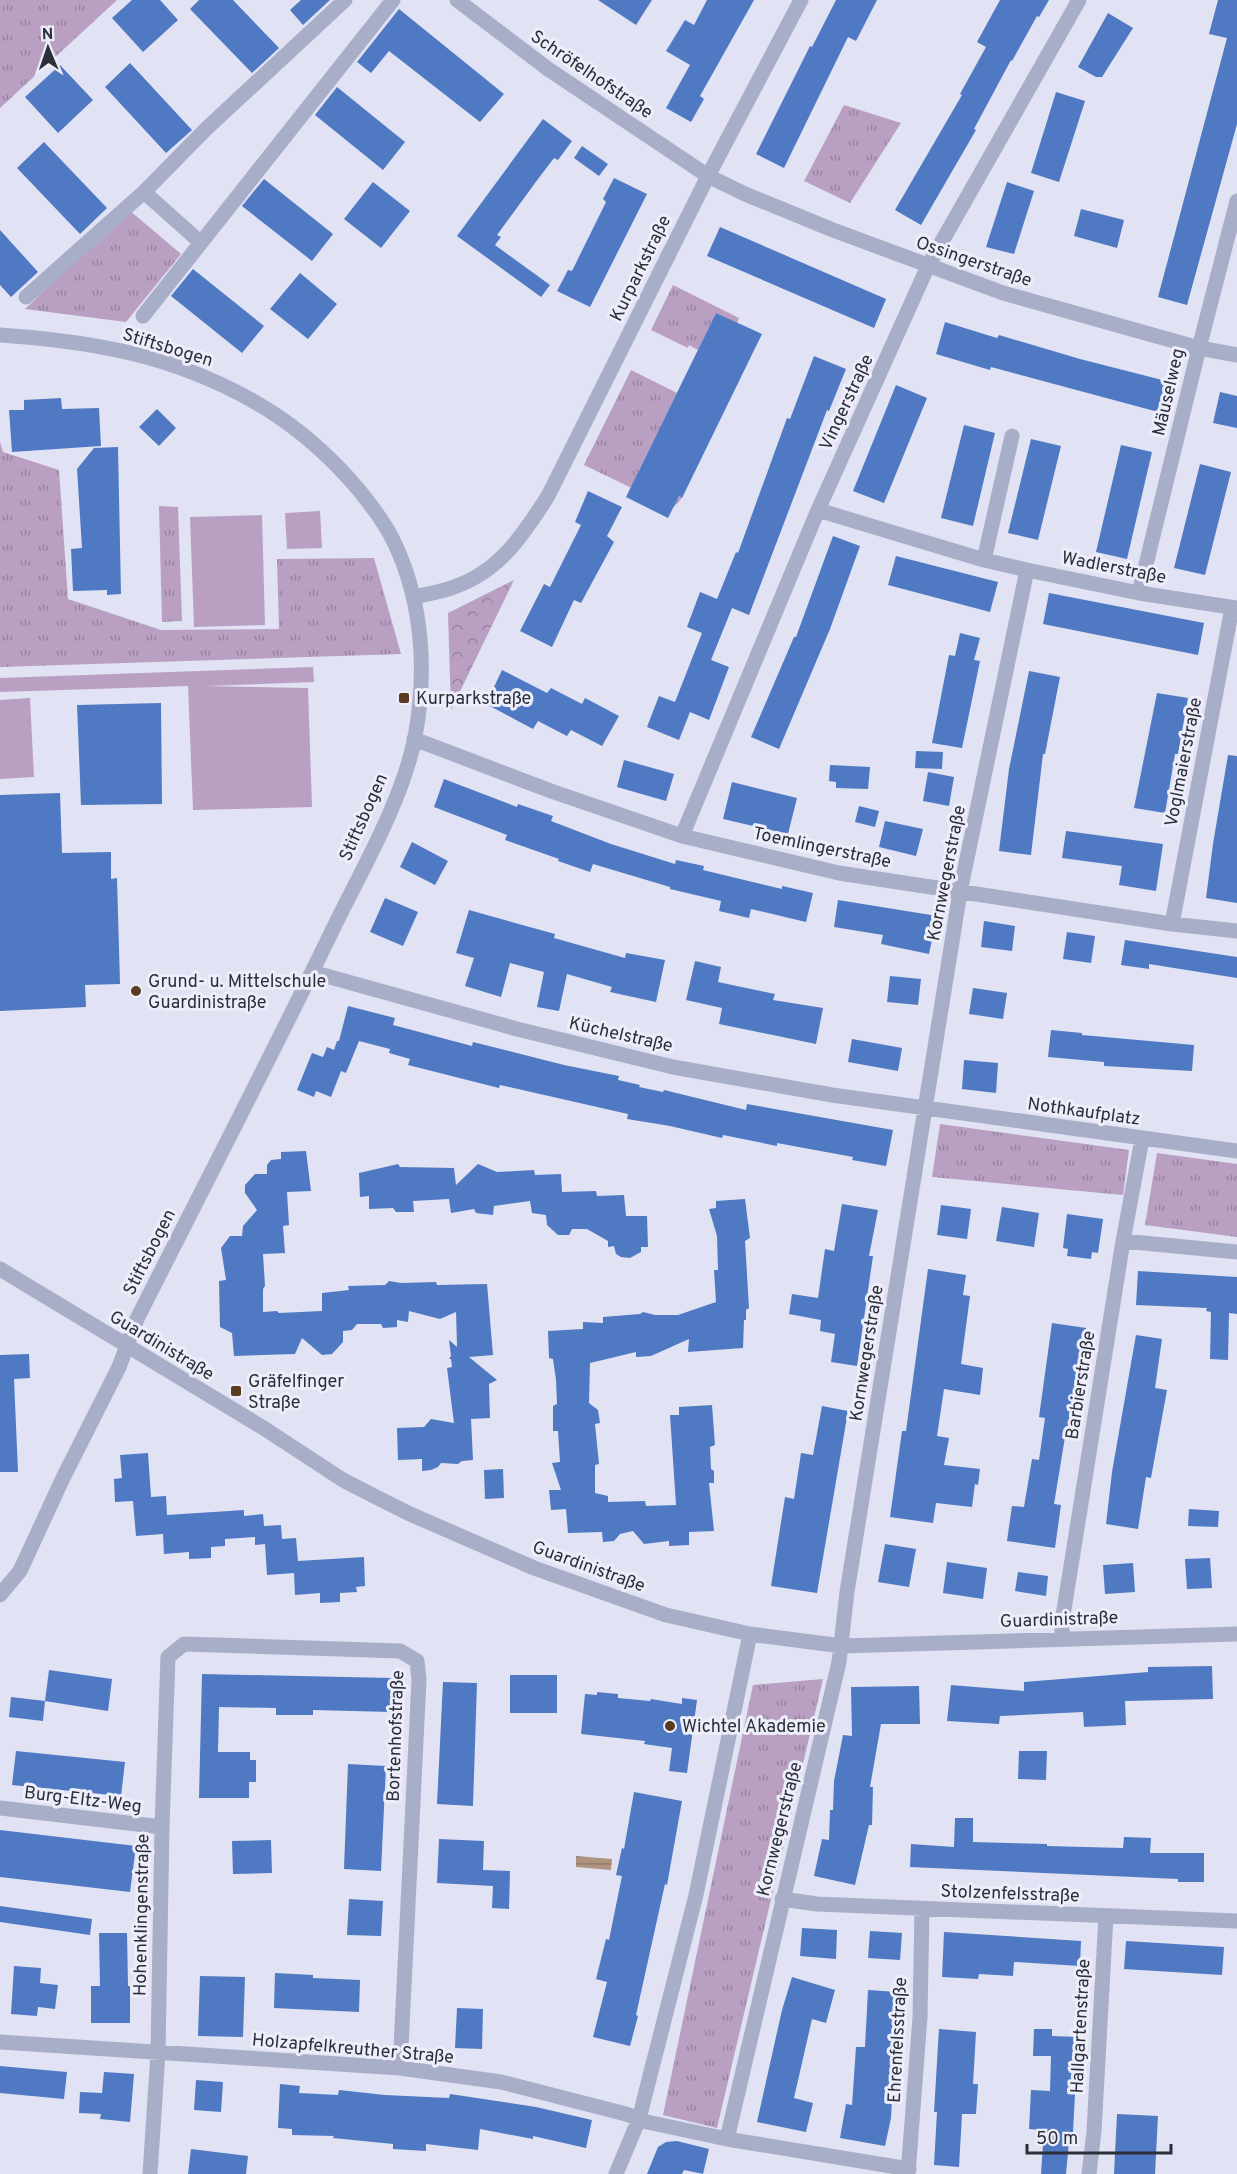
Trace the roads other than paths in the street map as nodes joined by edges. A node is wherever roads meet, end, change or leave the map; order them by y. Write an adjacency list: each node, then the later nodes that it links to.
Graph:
1 (345, 0): 7 (street)
2 (393, 0): 9 (street)
3 (457, 0): 6 (street, Schröfelhofstraße)
4 (801, 0): 6 (street, Kurparkstraße)
5 (1079, 0): 10 (street, Vingerstraße)
6 (708, 176): 10 (street, Ossingerstraße); 21 (street, Kurparkstraße)
7 (144, 192): 9 (street); 11 (street)
8 (1237, 201): 14 (street, Mäuselweg)
9 (200, 242): 12 (street)
10 (928, 266): 14 (street, Ossingerstraße); 17 (street, Vingerstraße)
11 (26, 297)
12 (143, 316)
13 (0, 335): 21 (street, Stiftsbogen)
14 (1198, 348): 15 (street, Ossingerstraße); 20 (street, Mäuselweg)
15 (1237, 355)
16 (1012, 436): 18 (street)
17 (818, 510): 18 (street, Wadlerstraße); 24 (street, Vingerstraße)
18 (984, 560): 19 (street, Wadlerstraße)
19 (1027, 570): 20 (street, Wadlerstraße); 25 (street, Kornwegerstraße)
20 (1139, 592): 22 (street, Wadlerstraße)
21 (414, 597): 23 (street, Stiftsbogen)
22 (1235, 608): 26 (street, Voglmaierstraße)
23 (414, 739): 24 (street, Toemlingerstraße); 28 (street, Stiftsbogen)
24 (682, 836): 25 (street, Toemlingerstraße)
25 (960, 892): 26 (street, Toemlingerstraße); 29 (street, Kornwegerstraße)
26 (1172, 924): 27 (street, Toemlingerstraße)
27 (1237, 931)
28 (312, 972): 29 (street, Küchelstraße); 35 (street, Stiftsbogen)
29 (926, 1107): 30 (street, Nothkaufplatz); 40 (street, Kornwegerstraße)
30 (1142, 1139): 31 (street, Nothkaufplatz); 32 (street, Barbierstraße)
31 (1237, 1151)
32 (1123, 1240): 33 (street); 39 (street, Barbierstraße)
33 (1237, 1252)
34 (0, 1269): 35 (street, Guardinistraße)
35 (127, 1346): 36 (street); 37 (street, Guardinistraße)
36 (0, 1595)
37 (750, 1634): 40 (street, Guardinistraße); 51 (street)
38 (1237, 1634): 39 (street, Guardinistraße)
39 (1062, 1639): 40 (street, Guardinistraße)
40 (842, 1646): 44 (street, Kornwegerstraße)
41 (168, 1657): 43 (street, Hohenklingenstraße); 50 (street, Bortenhofstraße)
42 (0, 1808): 43 (street, Burg-Eltz-Weg)
43 (162, 1827): 49 (street, Hohenklingenstraße)
44 (782, 1899): 45 (street, Stolzenfelsstraße); 52 (street, Kornwegerstraße)
45 (922, 1909): 46 (street, Stolzenfelsstraße); 53 (street, Ehrenfelsstraße)
46 (1106, 1916): 47 (street, Stolzenfelsstraße); 56 (street, Hallgartenstraße)
47 (1237, 1921)
48 (0, 2042): 49 (street, Holzapfelkreuther Straße)
49 (158, 2053): 50 (street, Holzapfelkreuther Straße); 54 (street, Hohenklingenstraße)
50 (400, 2068): 51 (street, Holzapfelkreuther Straße)
51 (639, 2119): 52 (street, Holzapfelkreuther Straße); 55 (street)
52 (727, 2139): 53 (street, Holzapfelkreuther Straße)
53 (909, 2171)
54 (150, 2174)
55 (616, 2174)
56 (1089, 2174)

